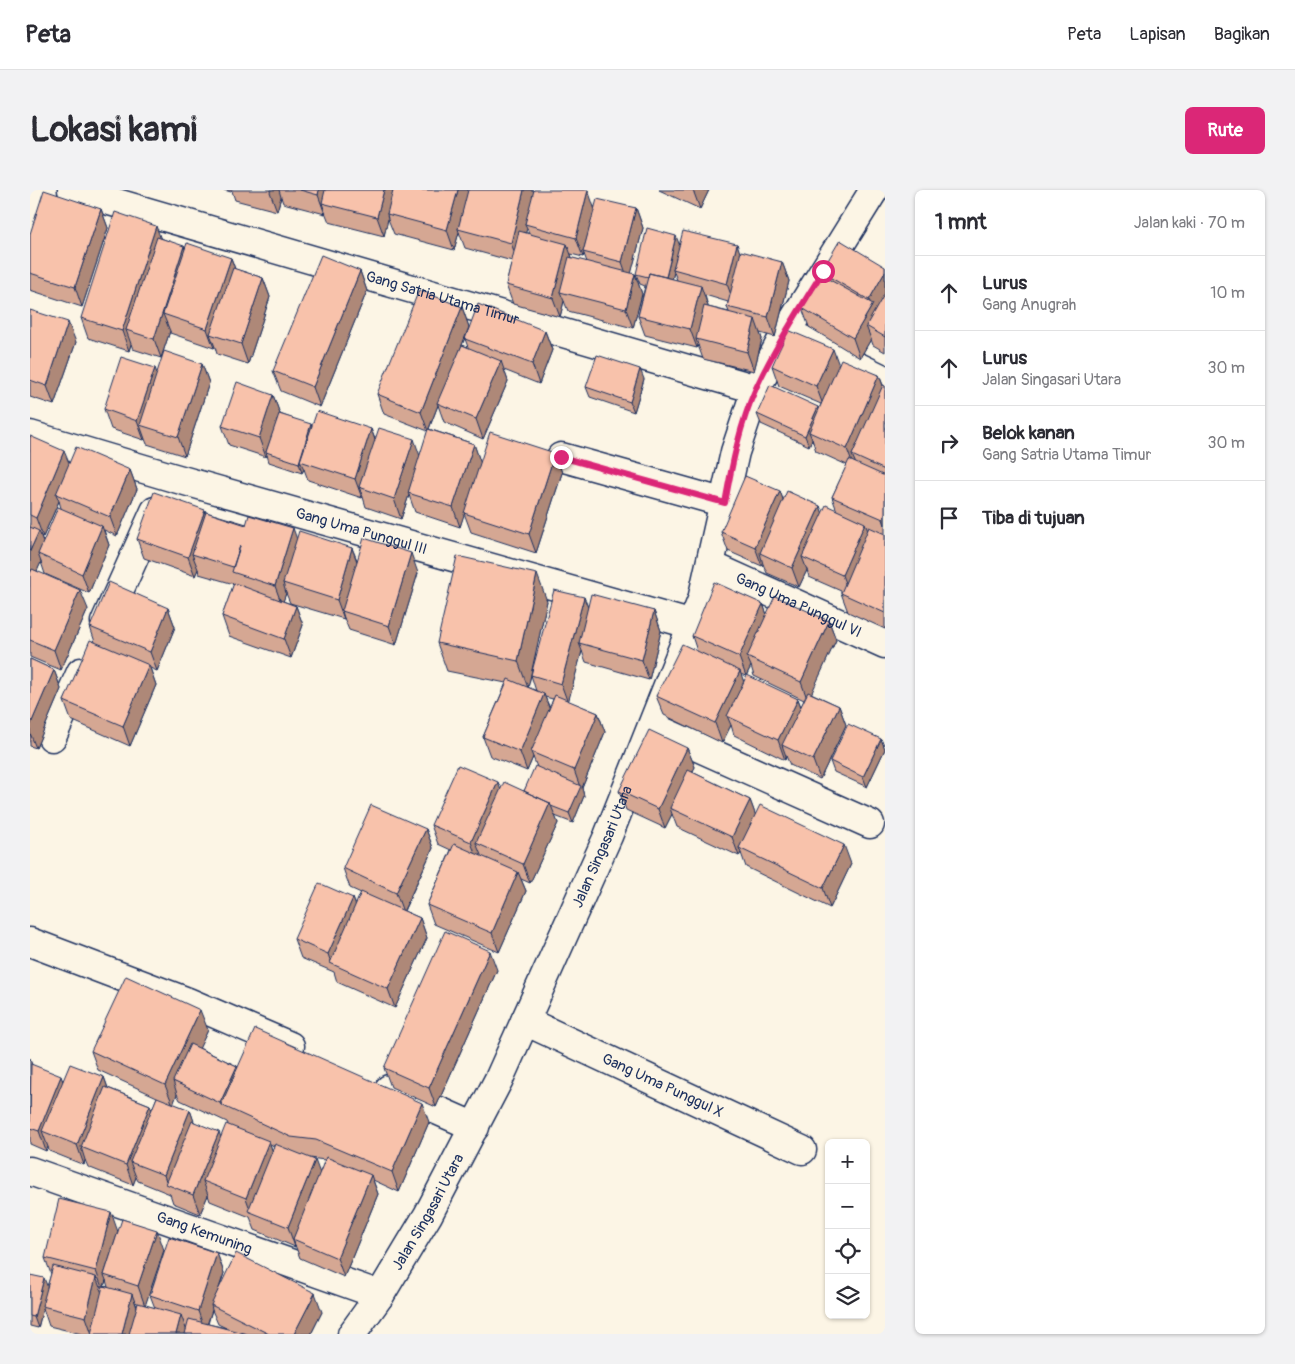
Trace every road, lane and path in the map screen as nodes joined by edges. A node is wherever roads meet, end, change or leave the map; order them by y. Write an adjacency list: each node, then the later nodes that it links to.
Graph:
1 (72, 190): 5 (street, Gang Satria Utama Timur)
2 (874, 190): 3 (street, Jalan Singasari Utara)
3 (786, 332): 4 (street); 5 (street, Jalan Singasari Utara)
4 (885, 380)
5 (756, 389): 9 (street, Jalan Singasari Utara)
6 (30, 435): 8 (street, Gang Uma Punggul III)
7 (561, 457): 9 (street)
8 (170, 477): 11 (street, Gang Uma Punggul III); 14 (street)
9 (725, 503): 10 (street, Jalan Singasari Utara)
10 (712, 566): 11 (street, Jalan Singasari Utara); 12 (street, Gang Uma Punggul VI)
11 (693, 625): 13 (street, Jalan Singasari Utara)
12 (885, 644)
13 (652, 727): 15 (street); 17 (street, Jalan Singasari Utara)
14 (52, 737)
15 (870, 824)
16 (30, 942): 18 (street)
17 (525, 1021): 20 (street, Jalan Singasari Utara); 21 (street, Gang Uma Punggul X)
18 (314, 1056)
19 (367, 1080): 20 (street)
20 (475, 1127): 23 (street, Jalan Singasari Utara)
21 (802, 1150)
22 (30, 1171): 23 (street, Gang Kemuning)
23 (380, 1295): 24 (street, Jalan Singasari Utara)
24 (352, 1334)

